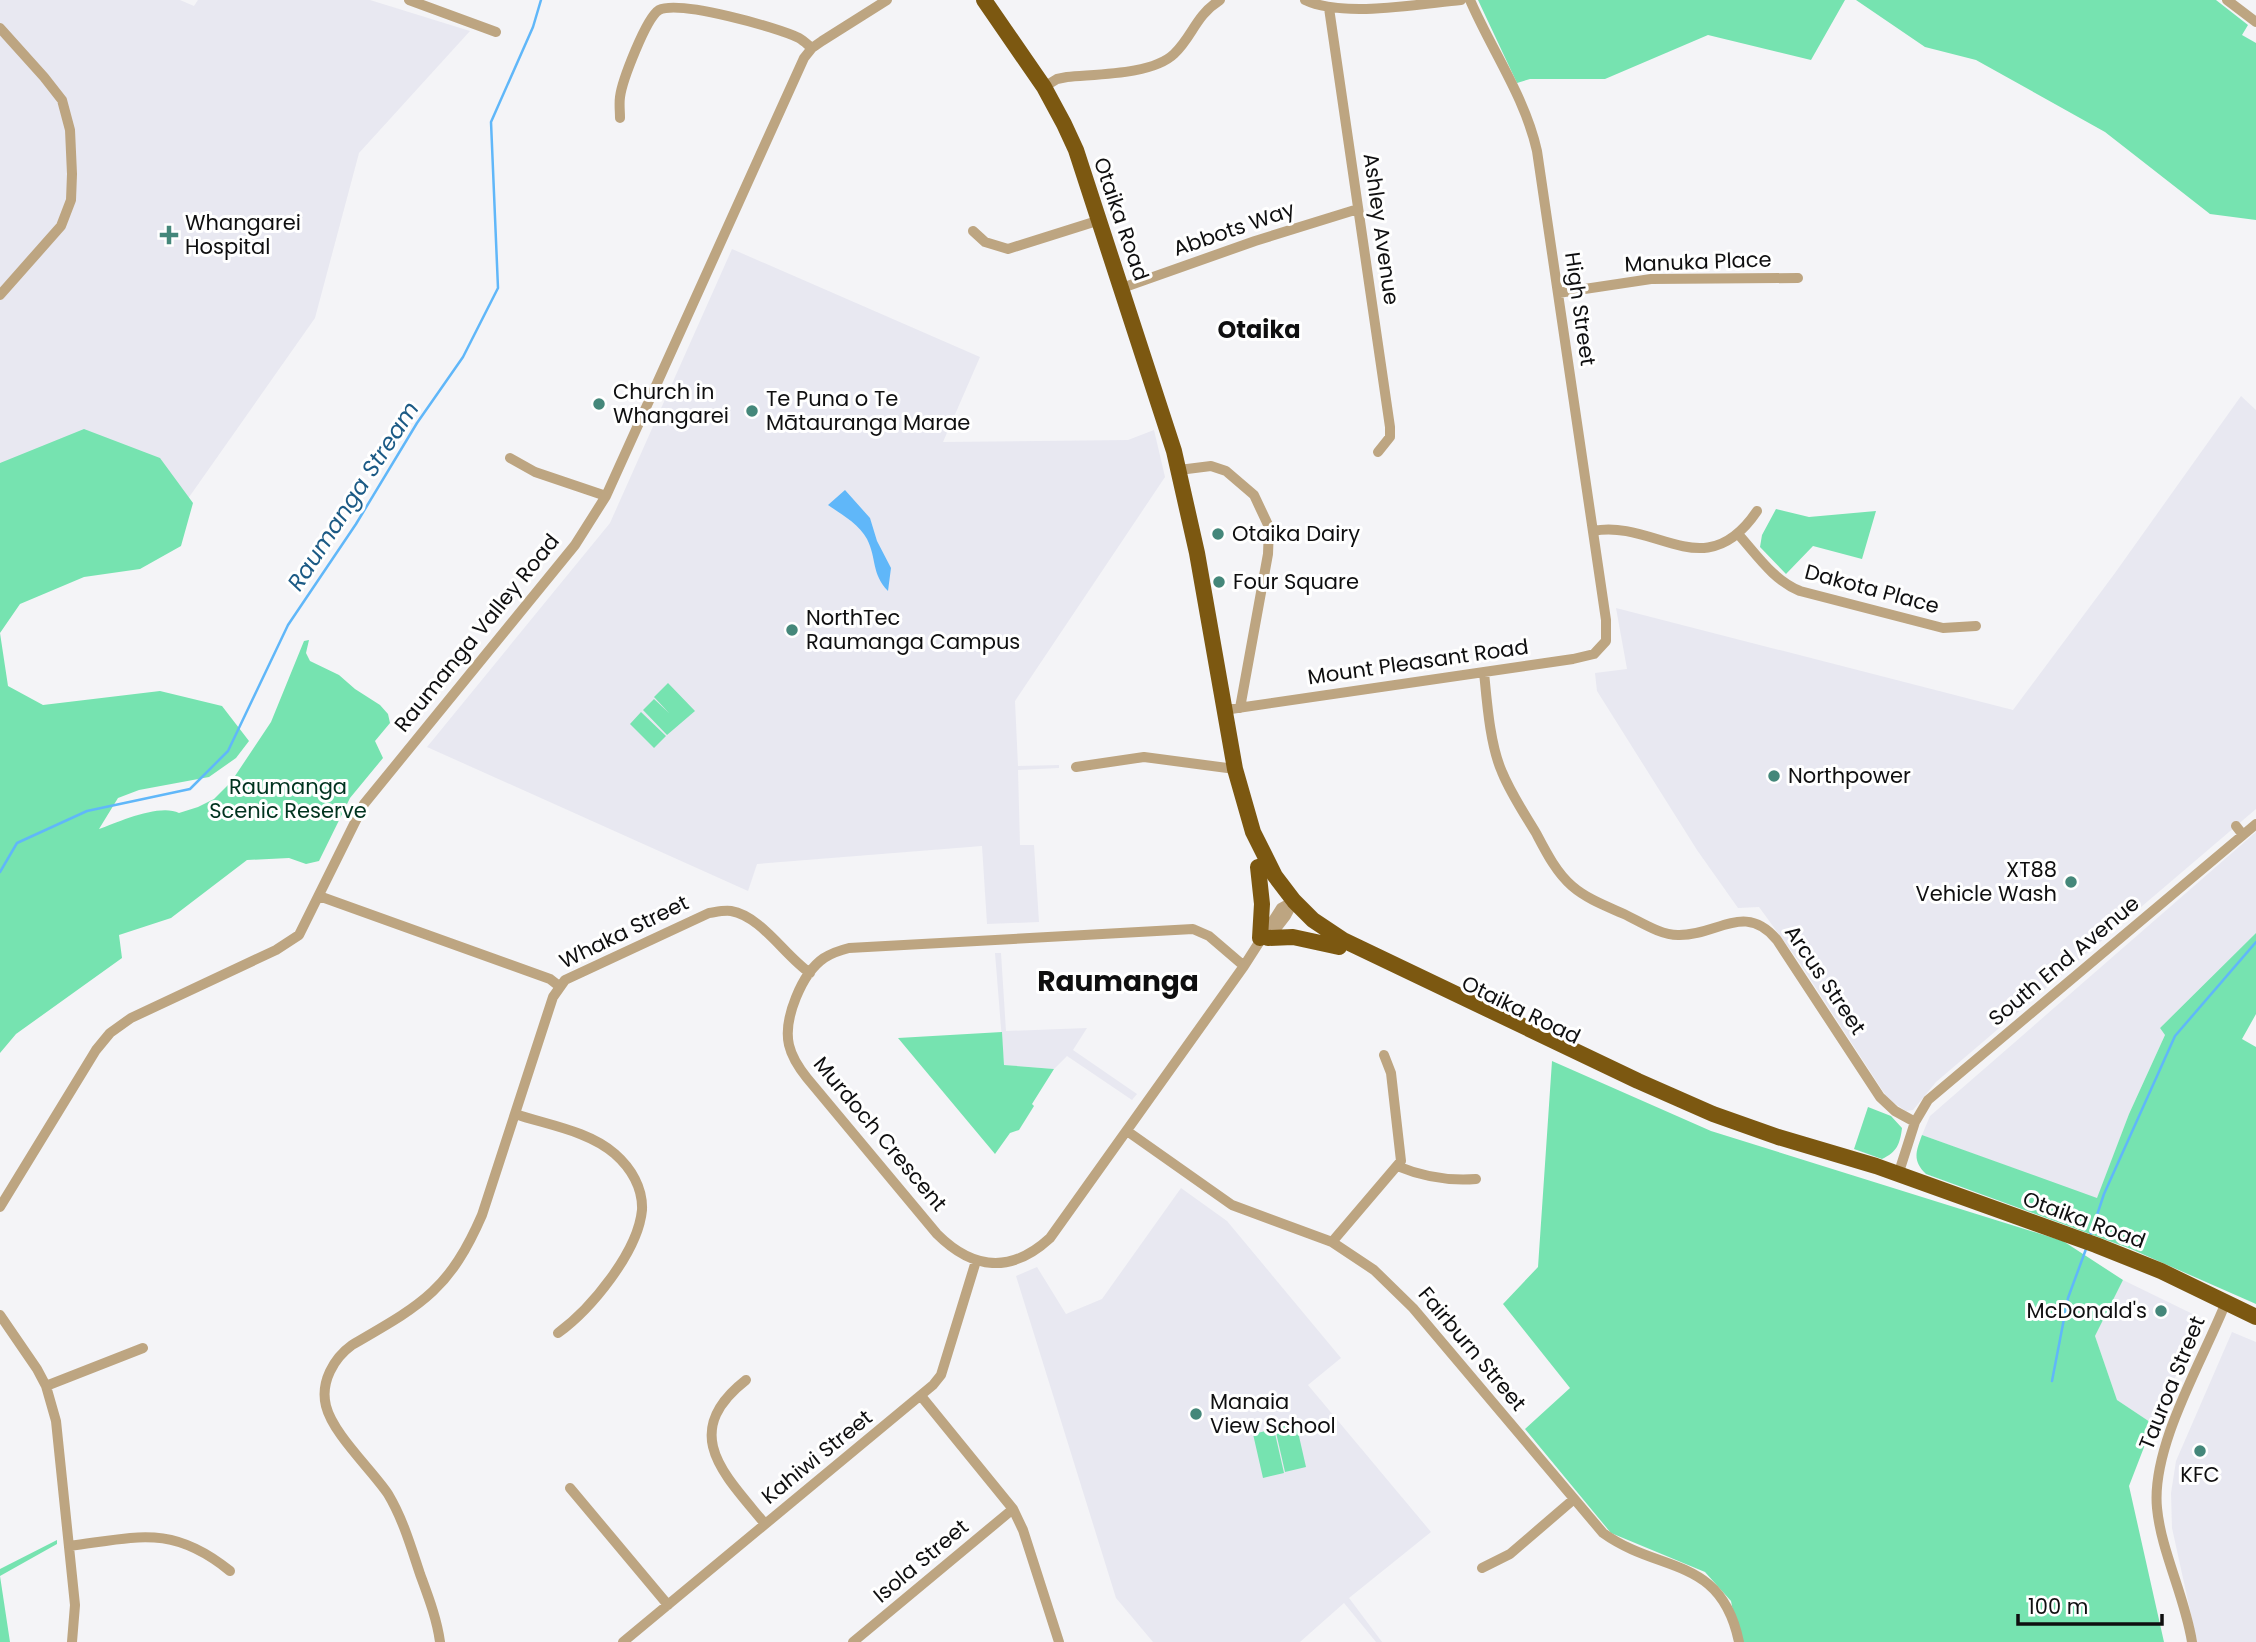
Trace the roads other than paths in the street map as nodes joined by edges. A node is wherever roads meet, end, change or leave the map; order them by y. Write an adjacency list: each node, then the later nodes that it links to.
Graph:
1 (409, 0): 12 (street)
2 (887, 0): 13 (street, Raumanga Valley Road)
3 (984, 0): 14 (highway, Otaika Road)
4 (1305, 0): 9 (street)
5 (1461, 0): 9 (street)
6 (1470, 0): 21 (street, High Street)
7 (2227, 0): 10 (street)
8 (1213, 2): 14 (street)
9 (1329, 8): 16 (street, Ashley Avenue)
10 (2256, 22)
11 (0, 28): 22 (street)
12 (496, 32)
13 (812, 48): 15 (street); 26 (street, Raumanga Valley Road)
14 (1044, 87): 17 (highway, Otaika Road)
15 (620, 118)
16 (1358, 209): 20 (street, Abbots Way); 23 (street, Ashley Avenue)
17 (1100, 220): 18 (street); 20 (highway, Otaika Road)
18 (973, 231)
19 (1798, 278): 21 (street, Manuka Place)
20 (1122, 288): 25 (highway, Otaika Road)
21 (1558, 293): 28 (street, High Street)
22 (0, 295)
23 (1378, 453)
24 (510, 458): 26 (street)
25 (1179, 470): 33 (highway, Otaika Road); 33 (street, Otaika Road)
26 (606, 496): 40 (street, Raumanga Valley Road)
27 (1757, 511): 29 (street)
28 (1593, 531): 29 (street); 31 (street, High Street)
29 (1738, 534): 30 (street, Dakota Place)
30 (1976, 626)
31 (1607, 636): 32 (street, Mount Pleasant Road)
32 (1484, 672): 33 (street, Mount Pleasant Road); 49 (street, Arcus Street)
33 (1232, 709): 35 (highway, Otaika Road)
34 (1076, 767): 35 (street)
35 (1236, 769): 39 (highway, Otaika Road); 41 (highway, Otaika Road)
36 (2256, 824): 38 (street, South End Avenue)
37 (2236, 826): 38 (street)
38 (2243, 835): 49 (street, South End Avenue)
39 (1258, 867): 41 (highway, Otaika Road); 42 (highway)
40 (319, 896): 46 (street); 54 (street, Raumanga Valley Road)
41 (1289, 905): 42 (street); 43 (highway, Otaika Road); 52 (highway, Otaika Road)
42 (1261, 942): 43 (highway); 44 (street)
43 (1339, 947): 52 (highway, Otaika Road)
44 (1244, 966): 45 (street, Murdoch Crescent); 50 (street)
45 (810, 973): 46 (street, Whaka Street); 56 (street, Murdoch Crescent)
46 (559, 986): 48 (street)
47 (1384, 1055): 51 (street)
48 (515, 1114): 60 (street); 74 (street)
49 (1915, 1122): 52 (street)
50 (1127, 1131): 55 (street, Fairburn Street); 56 (street)
51 (1397, 1166): 53 (street); 55 (street)
52 (1895, 1174): 57 (highway, Otaika Road)
53 (1476, 1179)
54 (0, 1207)
55 (1332, 1242): 66 (street, Fairburn Street)
56 (976, 1261): 64 (street, Kahiwi Street)
57 (2226, 1302): 59 (highway, Otaika Road); 79 (street, Tauroa Street)
58 (0, 1315): 63 (street)
59 (2256, 1317)
60 (558, 1333)
61 (143, 1348): 63 (street)
62 (746, 1380): 68 (street)
63 (46, 1386): 69 (street)
64 (921, 1396): 67 (street); 68 (street, Kahiwi Street)
65 (570, 1488): 72 (street)
66 (1574, 1499): 70 (street); 78 (street, Fairburn Street)
67 (1013, 1510): 76 (street, Isola Street); 77 (street)
68 (765, 1524): 72 (street, Kahiwi Street)
69 (70, 1546): 71 (street); 73 (street)
70 (1482, 1568)
71 (230, 1571)
72 (668, 1605): 75 (street, Kahiwi Street)
73 (72, 1642)
74 (440, 1642)
75 (623, 1642)
76 (853, 1642)
77 (1059, 1642)
78 (1739, 1642)
79 (2193, 1642)

